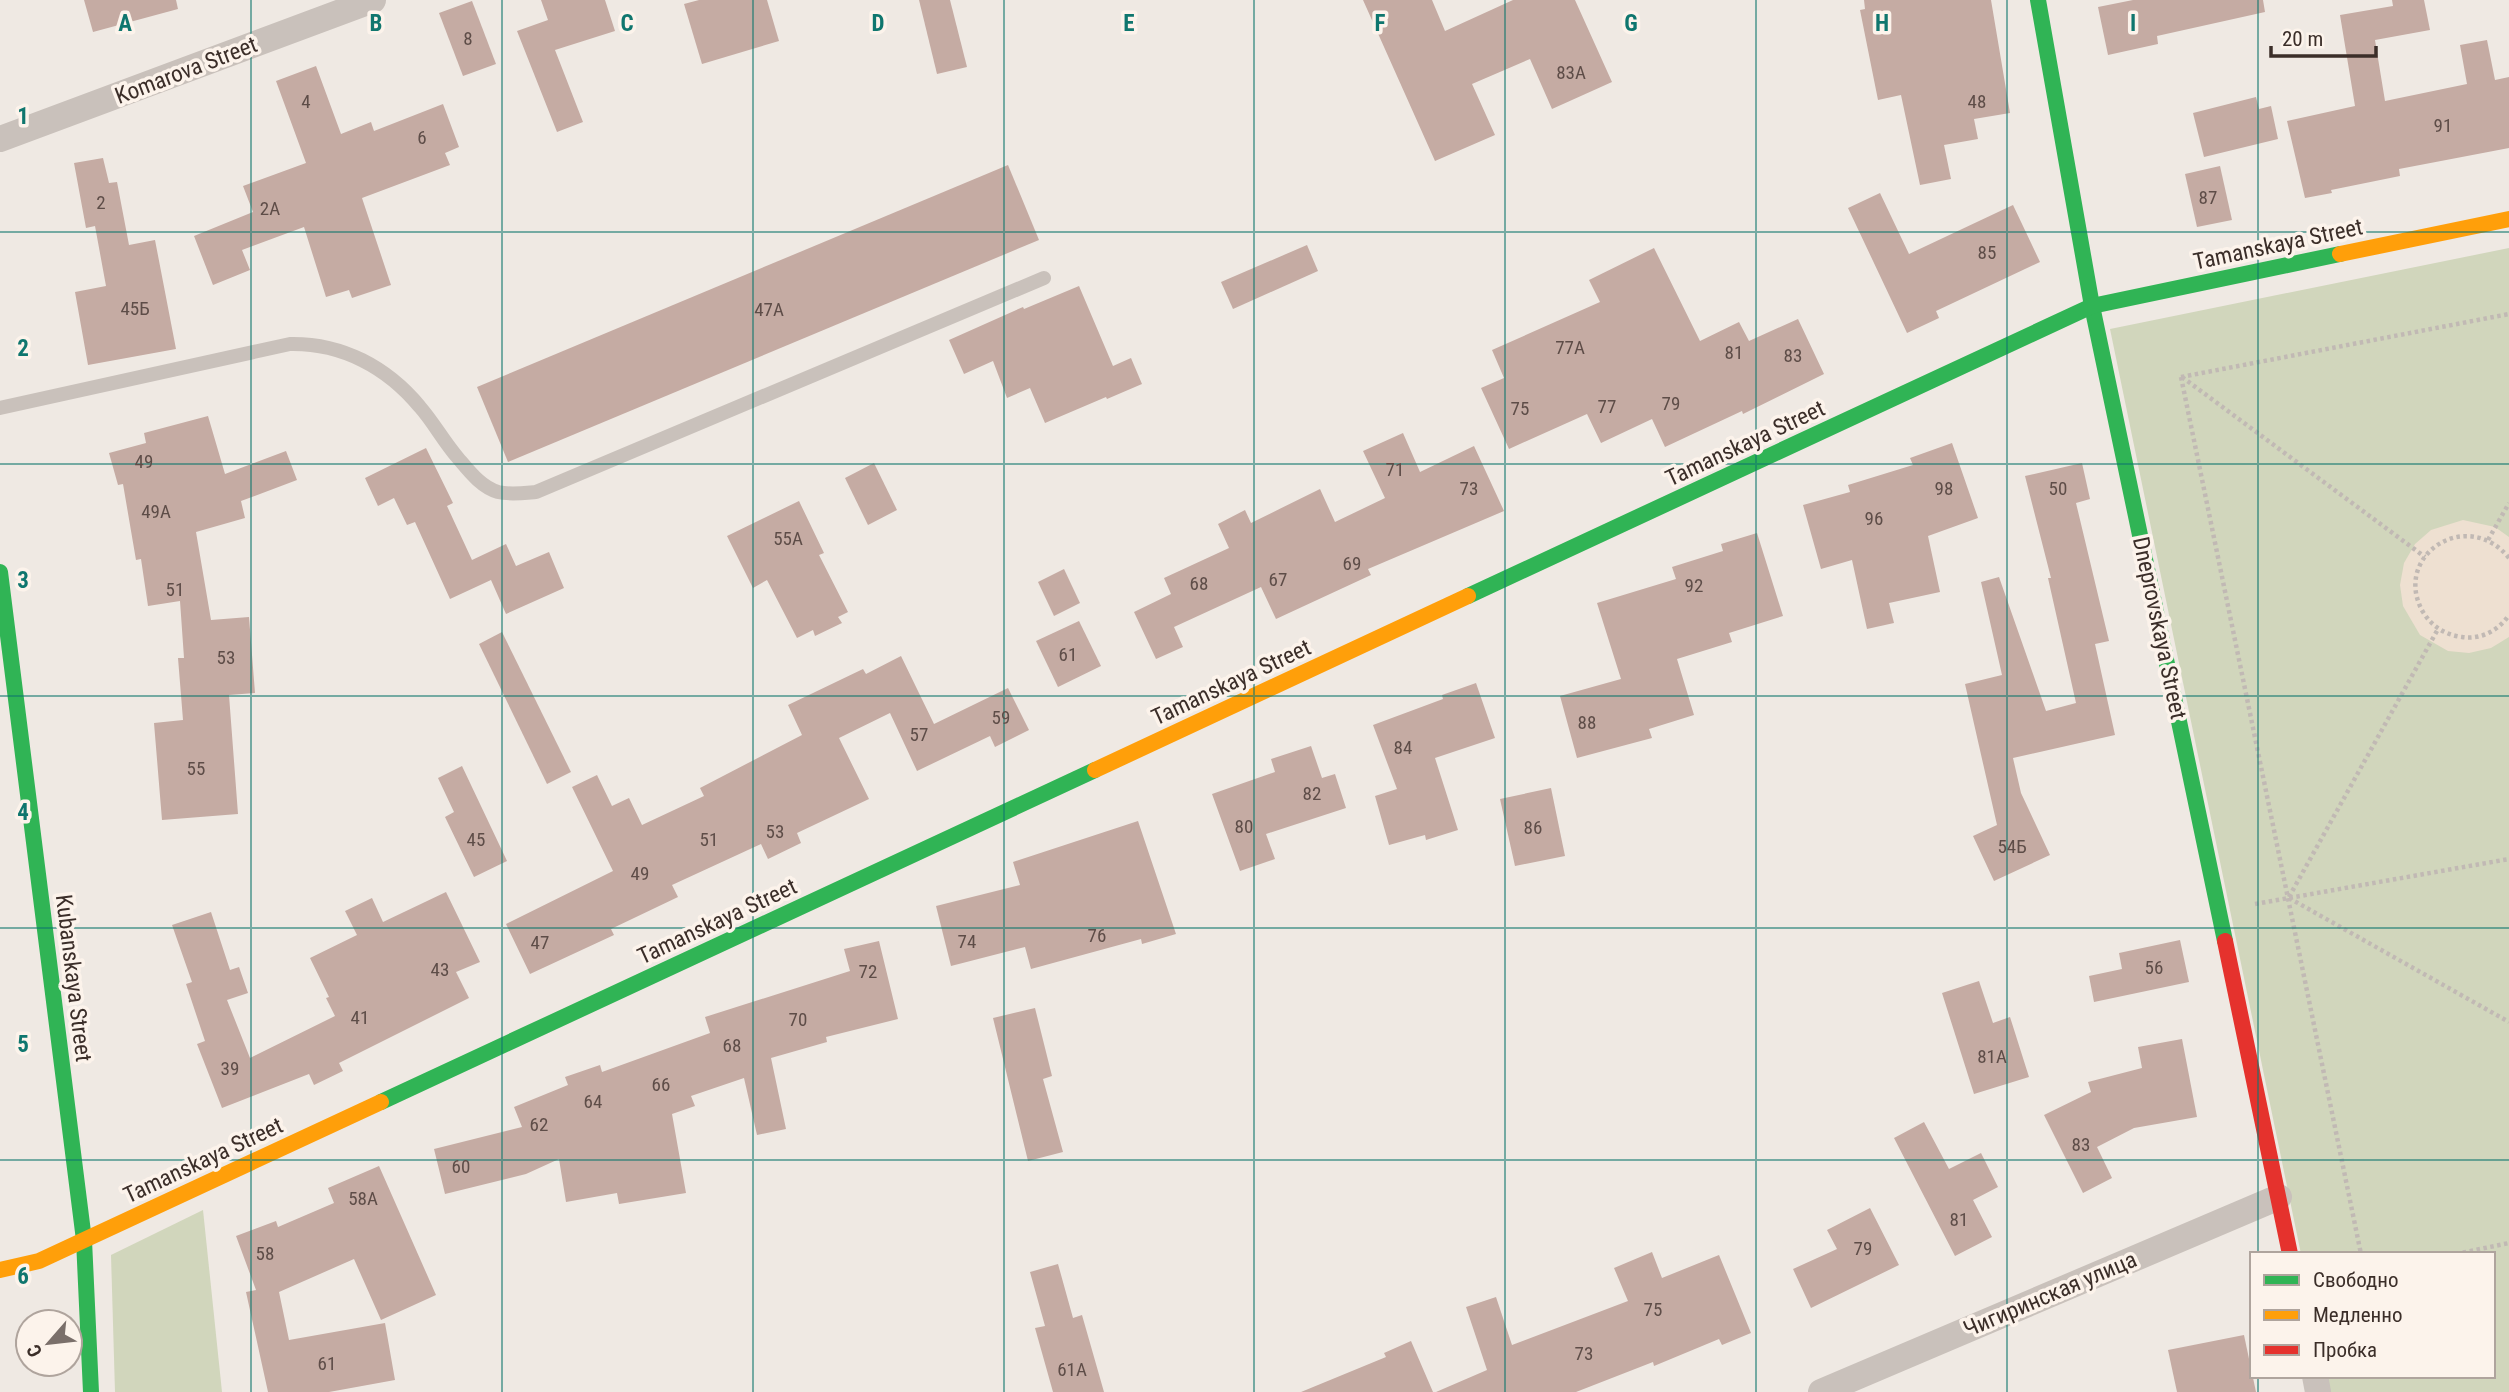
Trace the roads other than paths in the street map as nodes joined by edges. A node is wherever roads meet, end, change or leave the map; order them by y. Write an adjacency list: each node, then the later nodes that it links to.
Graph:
1 (373, 0): 3 (street, Komarova Street)
2 (2038, 0): 6 (street, Dneprovskaya Street)
3 (0, 139)
4 (2509, 219): 6 (street, Tamanskaya Street)
5 (1044, 278): 7 (lane)
6 (2092, 306): 9 (street, Dneprovskaya Street); 10 (street, Tamanskaya Street)
7 (0, 408)
8 (0, 572): 10 (street, Kubanskaya Street)
9 (2279, 1197): 11 (street, Dneprovskaya Street); 14 (street, Чигиринская улица)
10 (84, 1240): 12 (street, Tamanskaya Street); 13 (street, Kubanskaya Street)
11 (2290, 1252)
12 (0, 1270)
13 (91, 1392)
14 (1821, 1392)

